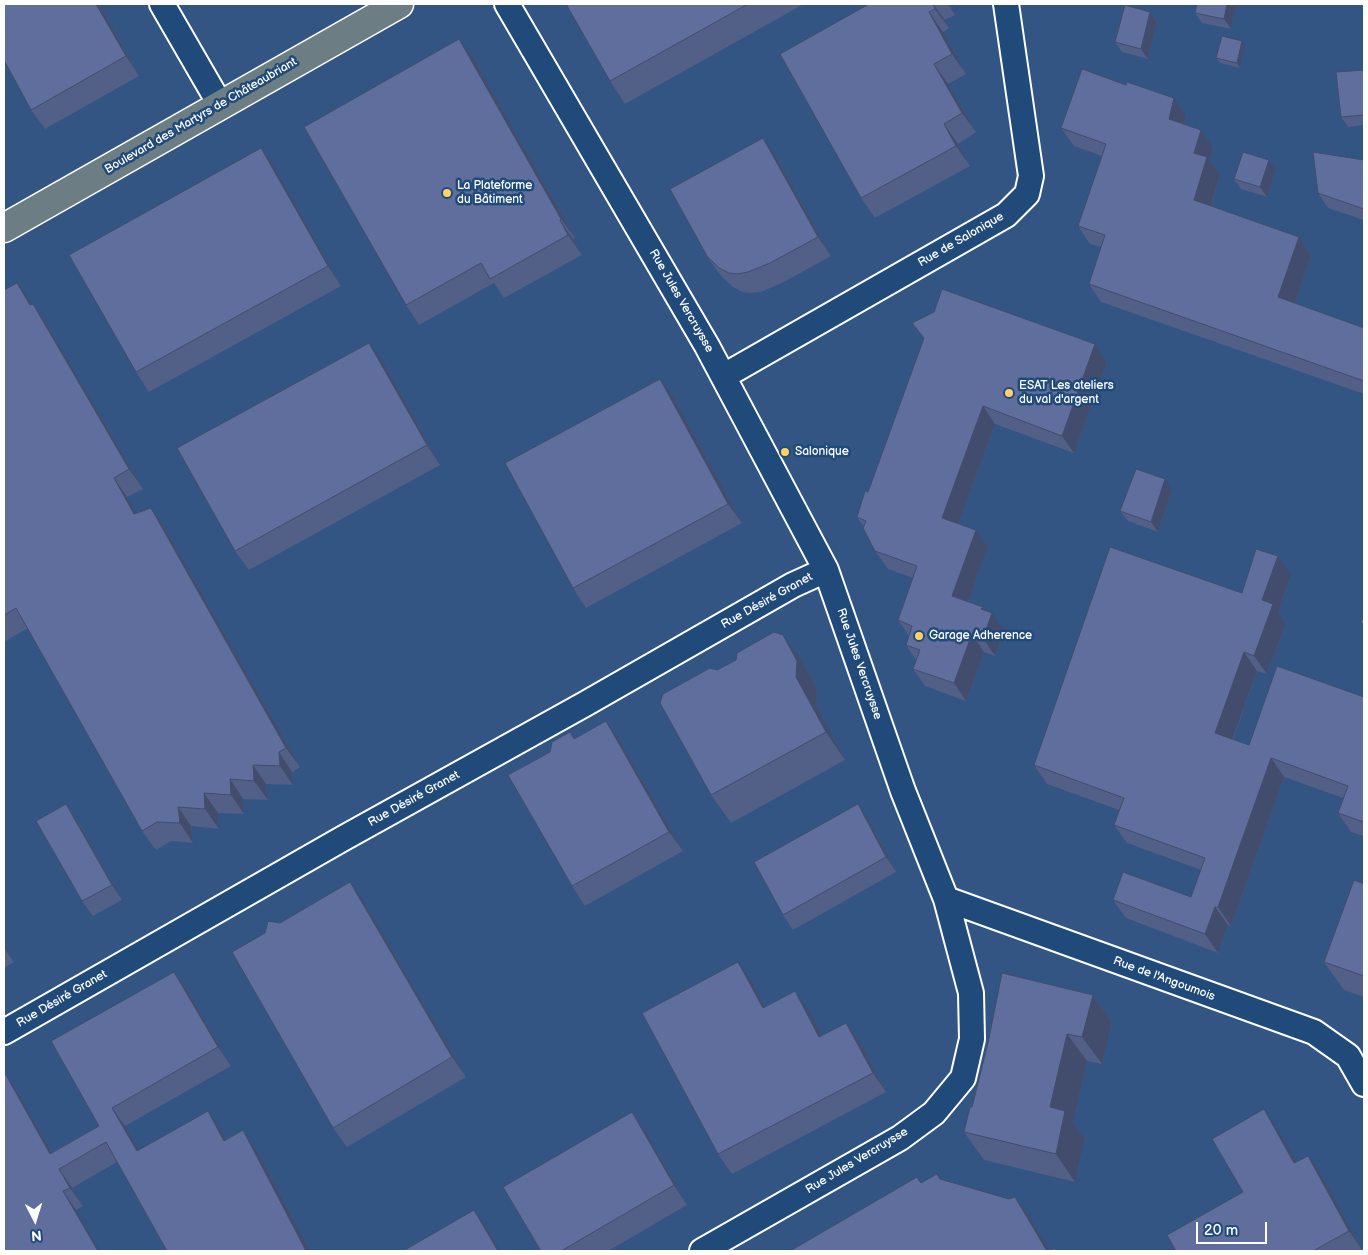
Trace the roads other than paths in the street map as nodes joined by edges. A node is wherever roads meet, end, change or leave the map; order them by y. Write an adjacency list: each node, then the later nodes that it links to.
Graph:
1 (162, 4): 5 (street)
2 (399, 4): 5 (main road, Boulevard des Martyrs de Châteaubriant)
3 (508, 4): 7 (street, Rue Jules Vercruysse)
4 (1006, 4): 7 (street, Rue de Salonique)
5 (221, 106): 6 (main road, Boulevard des Martyrs de Châteaubriant)
6 (4, 228)
7 (724, 376): 8 (street, Rue Jules Vercruysse)
8 (826, 570): 9 (street, Rue Jules Vercruysse); 10 (street, Rue Désiré Granet)
9 (946, 900): 11 (street, Rue de l'Angoumois); 12 (street, Rue Jules Vercruysse)
10 (4, 1032)
11 (1364, 1084)
12 (702, 1251)

